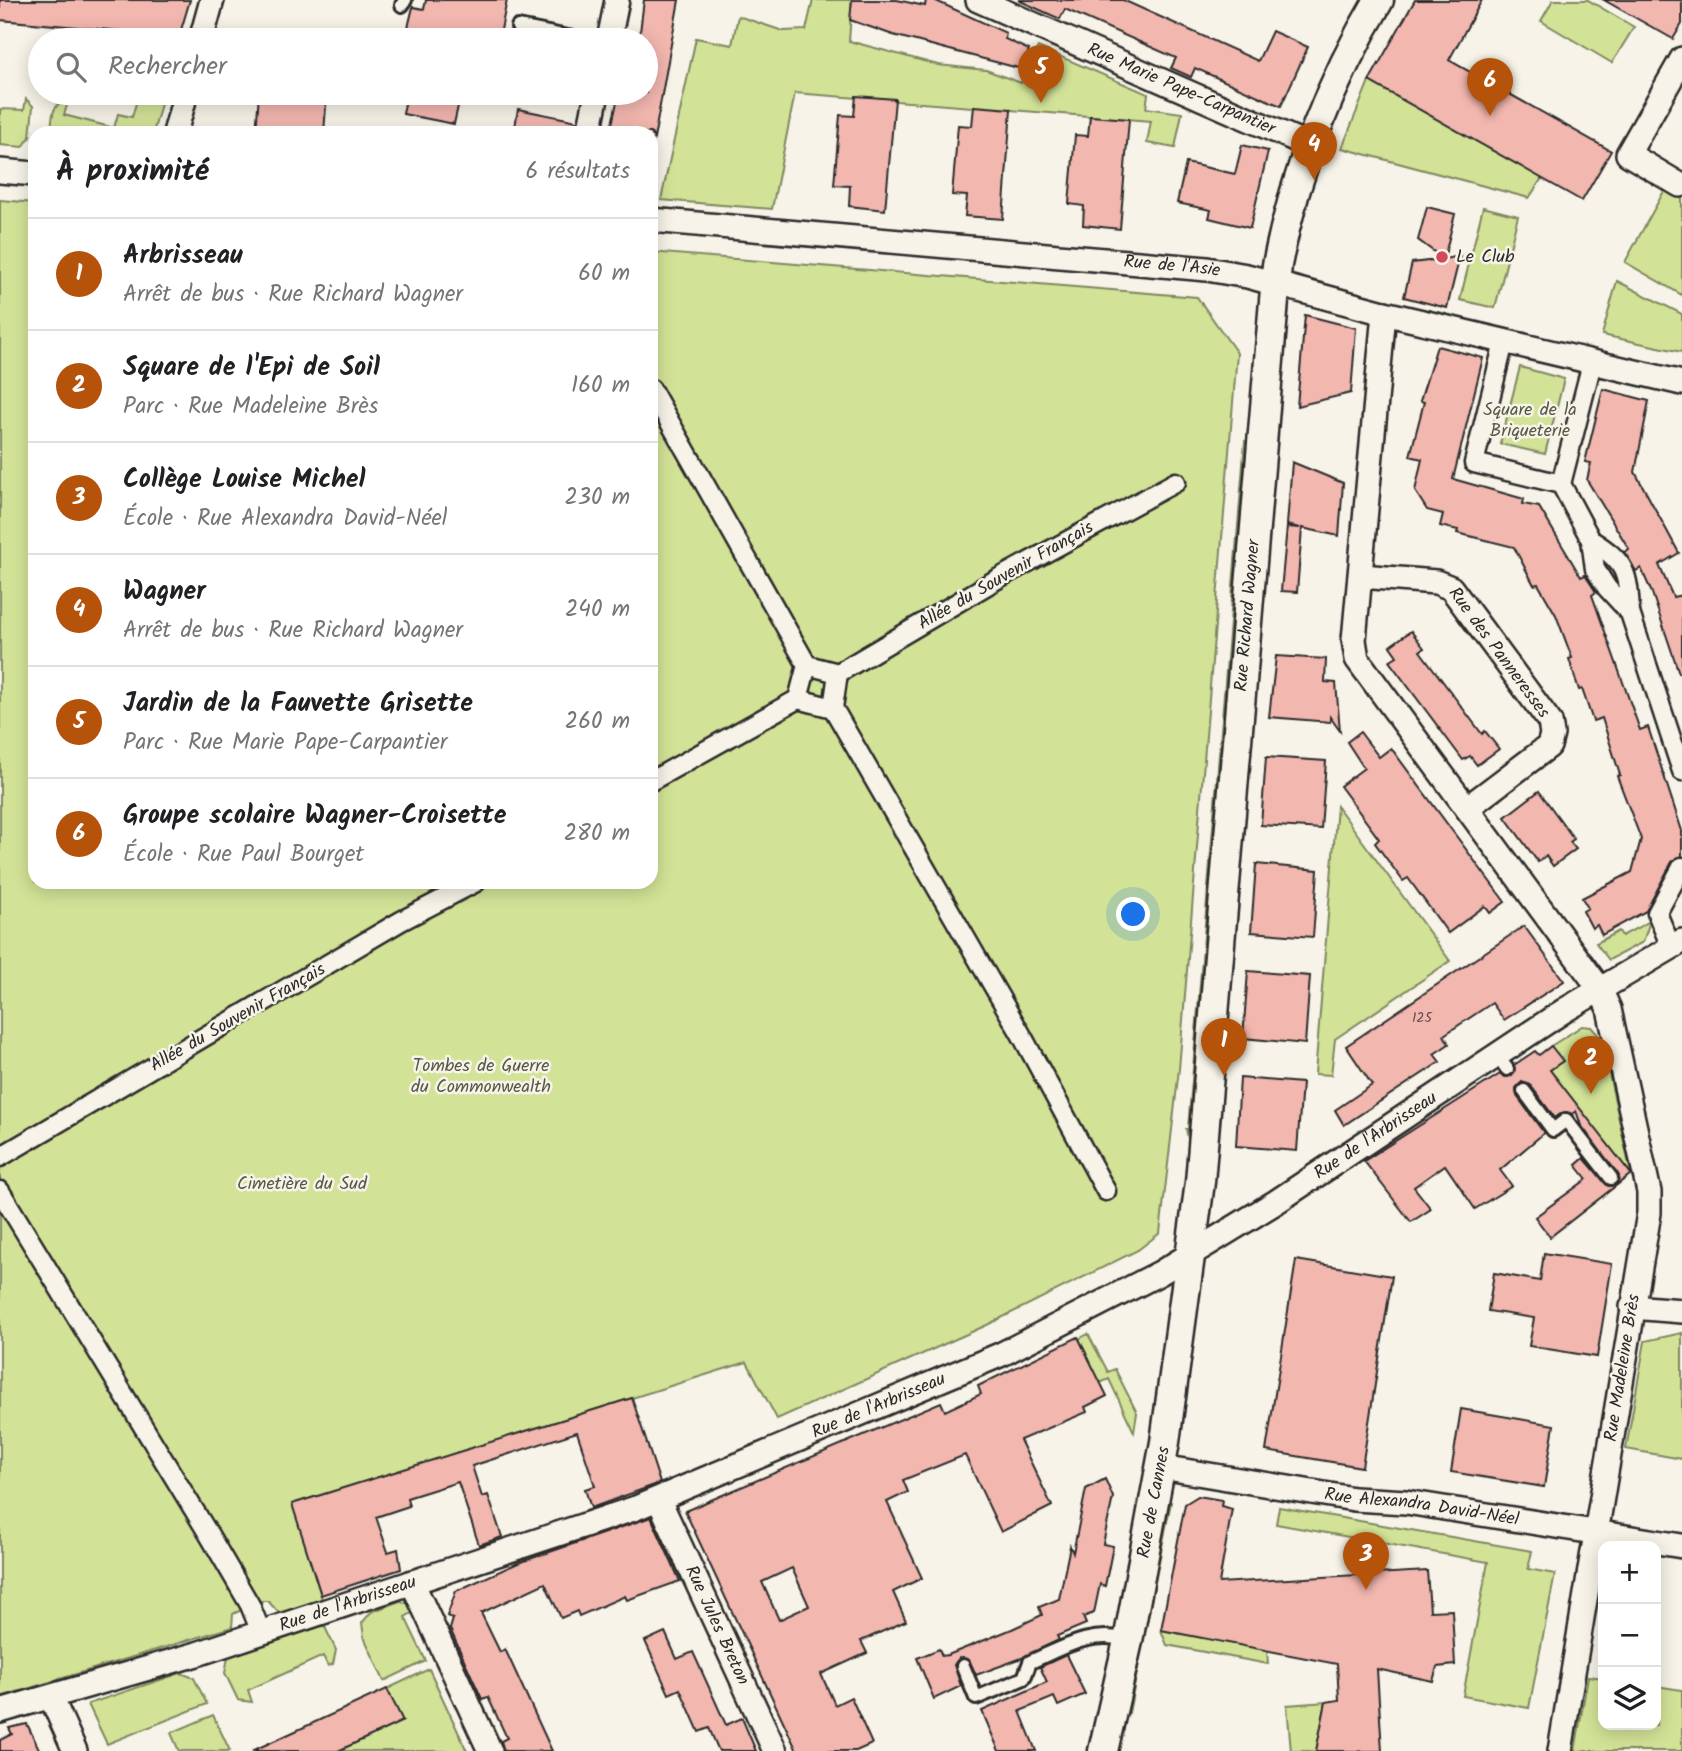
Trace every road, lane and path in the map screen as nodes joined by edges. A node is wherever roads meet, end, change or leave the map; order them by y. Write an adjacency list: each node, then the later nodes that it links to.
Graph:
1 (212, 0): 6 (street)
2 (617, 0): 8 (street)
3 (978, 0): 14 (street, Rue Marie Pape-Carpantier)
4 (1379, 0): 14 (street, Rue Richard Wagner)
5 (518, 27): 7 (lane)
6 (204, 28)
7 (523, 28)
8 (611, 28)
9 (1682, 59): 17 (street)
10 (183, 105): 12 (street)
11 (595, 105): 13 (street)
12 (177, 126)
13 (590, 126)
14 (1308, 145): 19 (street, Rue Richard Wagner)
15 (0, 171): 16 (street)
16 (28, 173)
17 (1681, 185)
18 (658, 221): 19 (street, Rue de l'Asie)
19 (1275, 284): 20 (street, Rue de l'Asie); 44 (street, Rue Richard Wagner)
20 (1384, 313): 21 (street, Rue de l'Asie); 27 (street)
21 (1504, 342): 22 (street, Rue de l'Asie); 26 (street)
22 (1592, 363): 23 (street, Rue de l'Asie); 26 (street)
23 (1682, 383)
24 (658, 401): 28 (street)
25 (1176, 482): 29 (street, Allée du Souvenir Français)
26 (1561, 484): 32 (street)
27 (1361, 576): 34 (street); 34 (street, Rue des Panneresses)
28 (807, 665): 29 (street); 30 (street)
29 (838, 673): 31 (street)
30 (798, 699): 31 (street); 33 (street)
31 (833, 708): 43 (street)
32 (1682, 771)
33 (658, 777)
34 (1467, 808): 38 (street)
35 (1682, 867): 37 (street)
36 (463, 889): 40 (street, Allée du Souvenir Français)
37 (1676, 944): 38 (street, Rue de l'Arbrisseau)
38 (1600, 989): 44 (street, Rue de l'Arbrisseau); 45 (street, Rue Madeleine Brès)
39 (1524, 1091): 41 (lane)
40 (0, 1157)
41 (1611, 1178)
42 (0, 1191): 52 (street)
43 (1106, 1191)
44 (1192, 1252): 47 (street, Rue de Cannes); 48 (street, Rue de l'Arbrisseau)
45 (1632, 1307): 46 (street); 49 (street, Rue Madeleine Brès)
46 (1682, 1311)
47 (1161, 1467): 49 (street, Rue Alexandra David-Néel); 53 (street, Rue de Cannes)
48 (659, 1500): 51 (street, Rue de l'Arbrisseau); 59 (street, Rue Jules Breton)
49 (1596, 1532): 50 (street, Rue Alexandra David-Néel); 61 (street, Rue Madeleine Brès)
50 (1682, 1546)
51 (412, 1582): 52 (street, Rue de l'Arbrisseau); 58 (street)
52 (261, 1632): 55 (street, Rue de l'Arbrisseau)
53 (1128, 1641): 54 (lane); 60 (street, Rue de Cannes)
54 (963, 1666)
55 (51, 1697): 56 (street, Rue de l'Arbrisseau); 57 (street)
56 (0, 1711)
57 (75, 1751)
58 (490, 1751)
59 (775, 1751)
60 (1103, 1751)
61 (1560, 1751)

